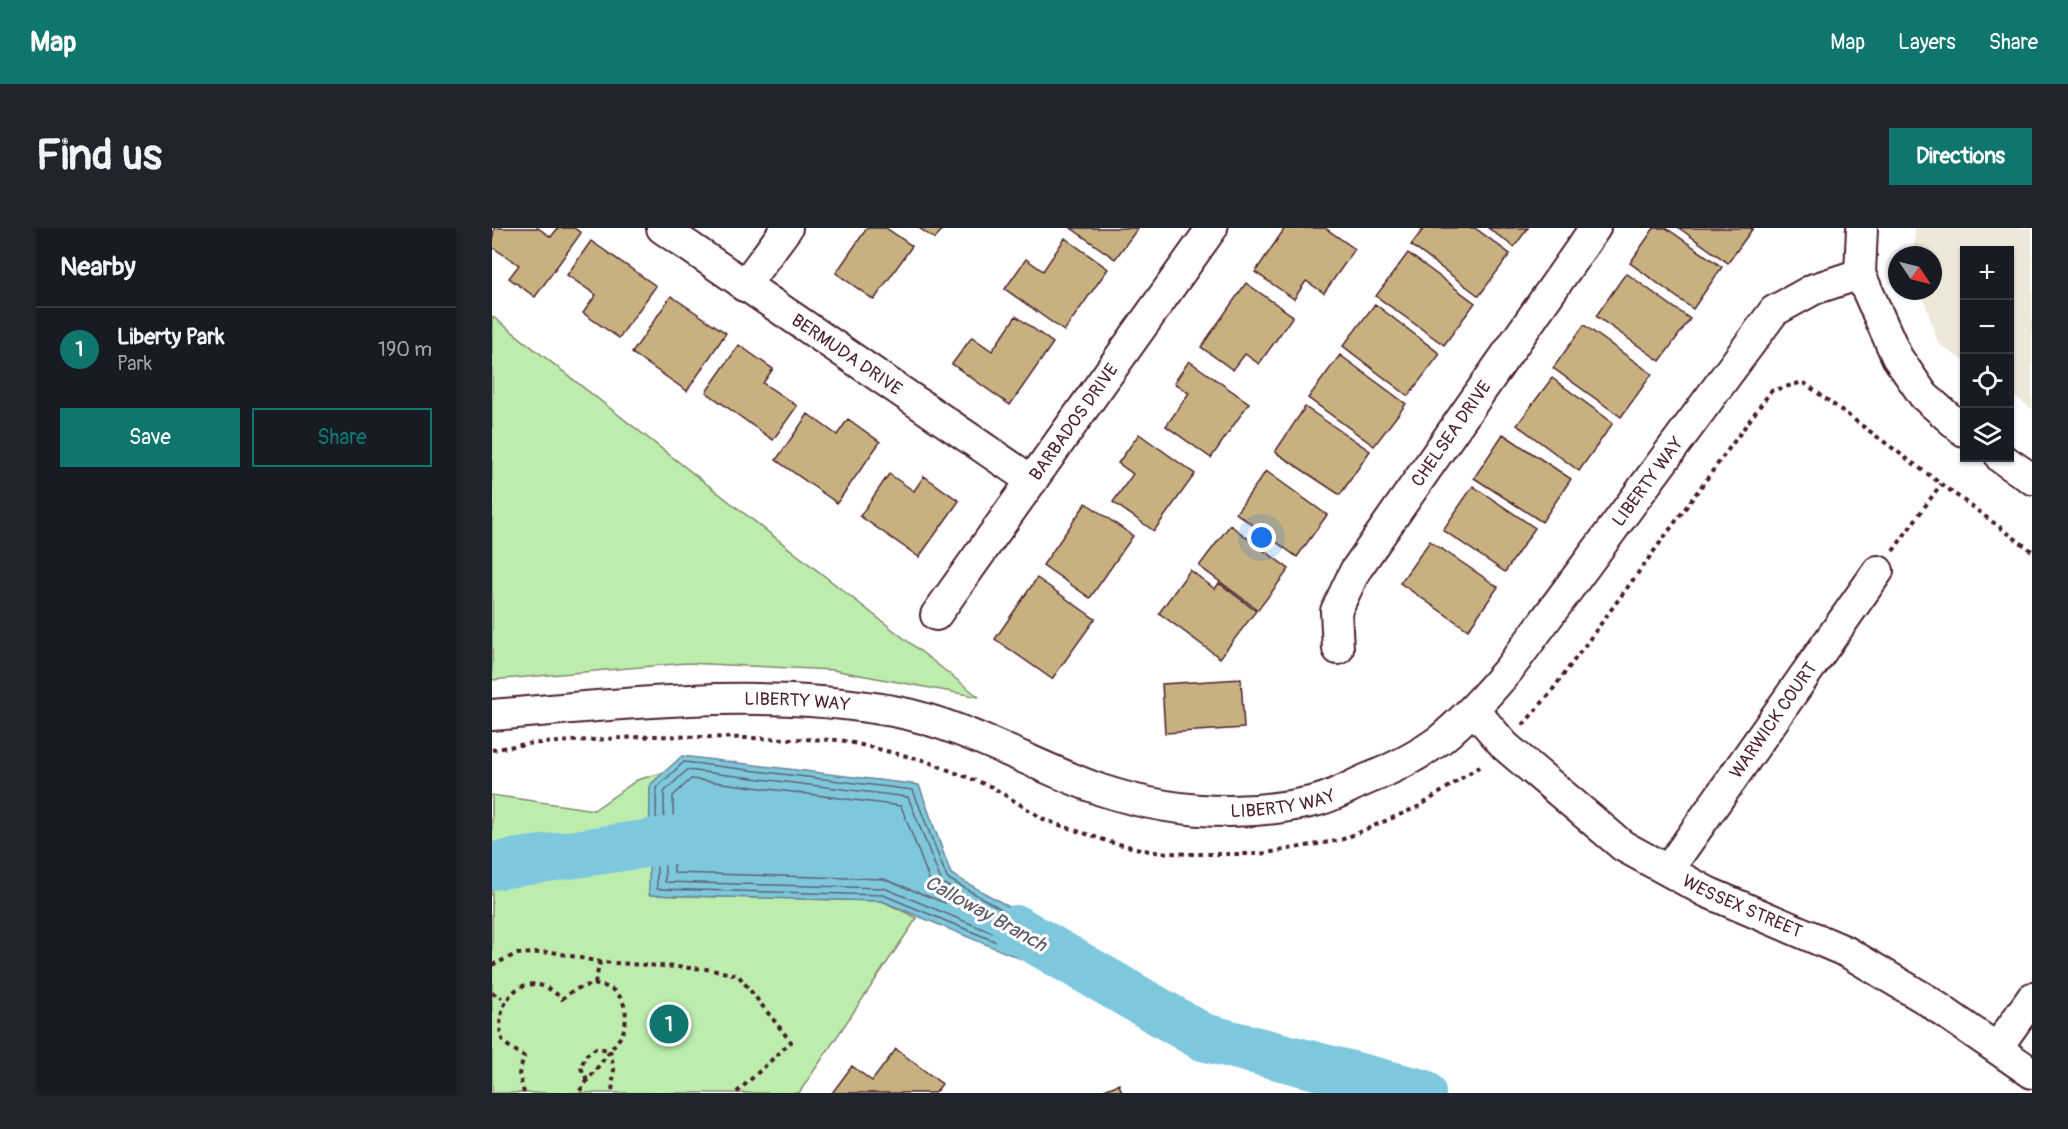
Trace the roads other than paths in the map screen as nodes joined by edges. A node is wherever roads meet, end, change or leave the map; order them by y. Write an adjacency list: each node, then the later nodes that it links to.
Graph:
1 (662, 228): 7 (street, BERMUDA DRIVE)
2 (787, 228): 7 (street)
3 (1212, 228): 11 (street, BARBADOS DRIVE)
4 (1595, 228): 14 (street, CHELSEA DRIVE)
5 (1862, 228): 6 (street)
6 (1860, 274): 8 (street); 15 (street, LIBERTY WAY)
7 (744, 286): 11 (street, BERMUDA DRIVE)
8 (1960, 427)
9 (2007, 462): 10 (street)
10 (2032, 479)
11 (1032, 481): 13 (street, BARBADOS DRIVE)
12 (1878, 571): 17 (street, WARWICK COURT)
13 (936, 615)
14 (1338, 649)
15 (1474, 710): 16 (street, LIBERTY WAY); 17 (street, WESSEX STREET)
16 (492, 715)
17 (1668, 870): 19 (street, WESSEX STREET)
18 (2032, 998): 19 (street)
19 (1997, 1048): 20 (street, WESSEX STREET)
20 (2032, 1073)

